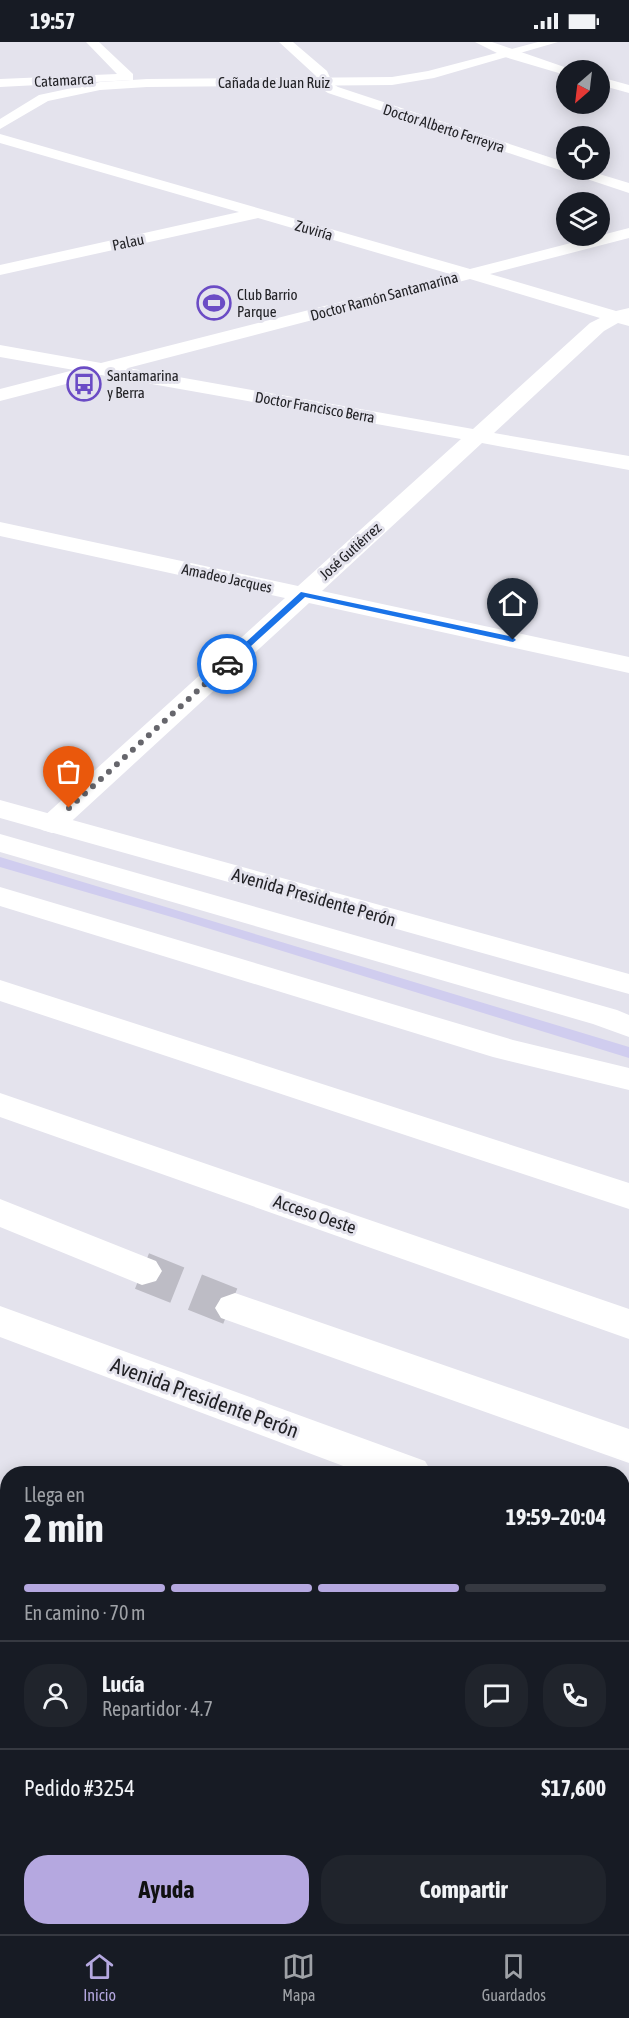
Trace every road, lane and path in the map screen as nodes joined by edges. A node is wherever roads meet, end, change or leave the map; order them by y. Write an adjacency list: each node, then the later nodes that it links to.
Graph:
1 (92, 42): 9 (main road)
2 (285, 42): 10 (main road, Doctor Alberto Ferreyra)
3 (481, 42): 6 (main road)
4 (519, 42): 6 (main road, Cañada de Juan Ruiz)
5 (552, 42): 7 (main road, Cañada de Juan Ruiz)
6 (496, 49): 7 (main road); 10 (main road, Cañada de Juan Ruiz)
7 (510, 54): 8 (main road); 10 (main road, Cañada de Juan Ruiz)
8 (556, 68)
9 (128, 80): 10 (main road, Cañada de Juan Ruiz); 11 (main road, Catamarca); 14 (main road, Cañada de Juan Ruiz); 15 (main road, Cañada de Juan Ruiz)
10 (324, 80): 17 (main road, Doctor Alberto Ferreyra)
11 (0, 83)
12 (610, 84): 13 (main road)
13 (629, 89)
14 (0, 110)
15 (0, 125)
16 (0, 138): 20 (main road, Zuviría)
17 (556, 164)
18 (604, 180): 19 (main road)
19 (629, 188)
20 (257, 213): 22 (main road, Palau); 23 (main road, Zuviría)
21 (629, 233): 23 (main road, Doctor Ramón Santamarina)
22 (0, 270)
23 (469, 274): 24 (main road, Zuviría); 26 (main road, Doctor Ramón Santamarina)
24 (625, 317): 28 (main road, José Gutiérrez)
25 (0, 351): 26 (main road, Doctor Francisco Berra)
26 (102, 369): 27 (main road, Doctor Ramón Santamarina); 28 (main road, Doctor Francisco Berra)
27 (0, 395)
28 (477, 435): 29 (main road, Doctor Francisco Berra); 31 (main road, José Gutiérrez)
29 (629, 464)
30 (0, 529): 31 (main road, Amadeo Jacques)
31 (303, 594): 32 (main road, Amadeo Jacques); 34 (main road, José Gutiérrez)
32 (629, 665)
33 (0, 809): 34 (main road, Avenida Presidente Perón)
34 (52, 824): 37 (main road, Avenida Presidente Perón)
35 (0, 843): 39 (main road)
36 (0, 896): 40 (main road)
37 (629, 984)
38 (0, 990): 42 (main road)
39 (629, 1027)
40 (629, 1079)
41 (0, 1104): 47 (main road, Acceso Oeste)
42 (629, 1196)
43 (0, 1212): 44 (main road)
44 (142, 1271)
45 (235, 1308): 48 (main road)
46 (0, 1321): 49 (main road, Avenida Presidente Perón)
47 (629, 1324)
48 (629, 1446)
49 (389, 1466)

